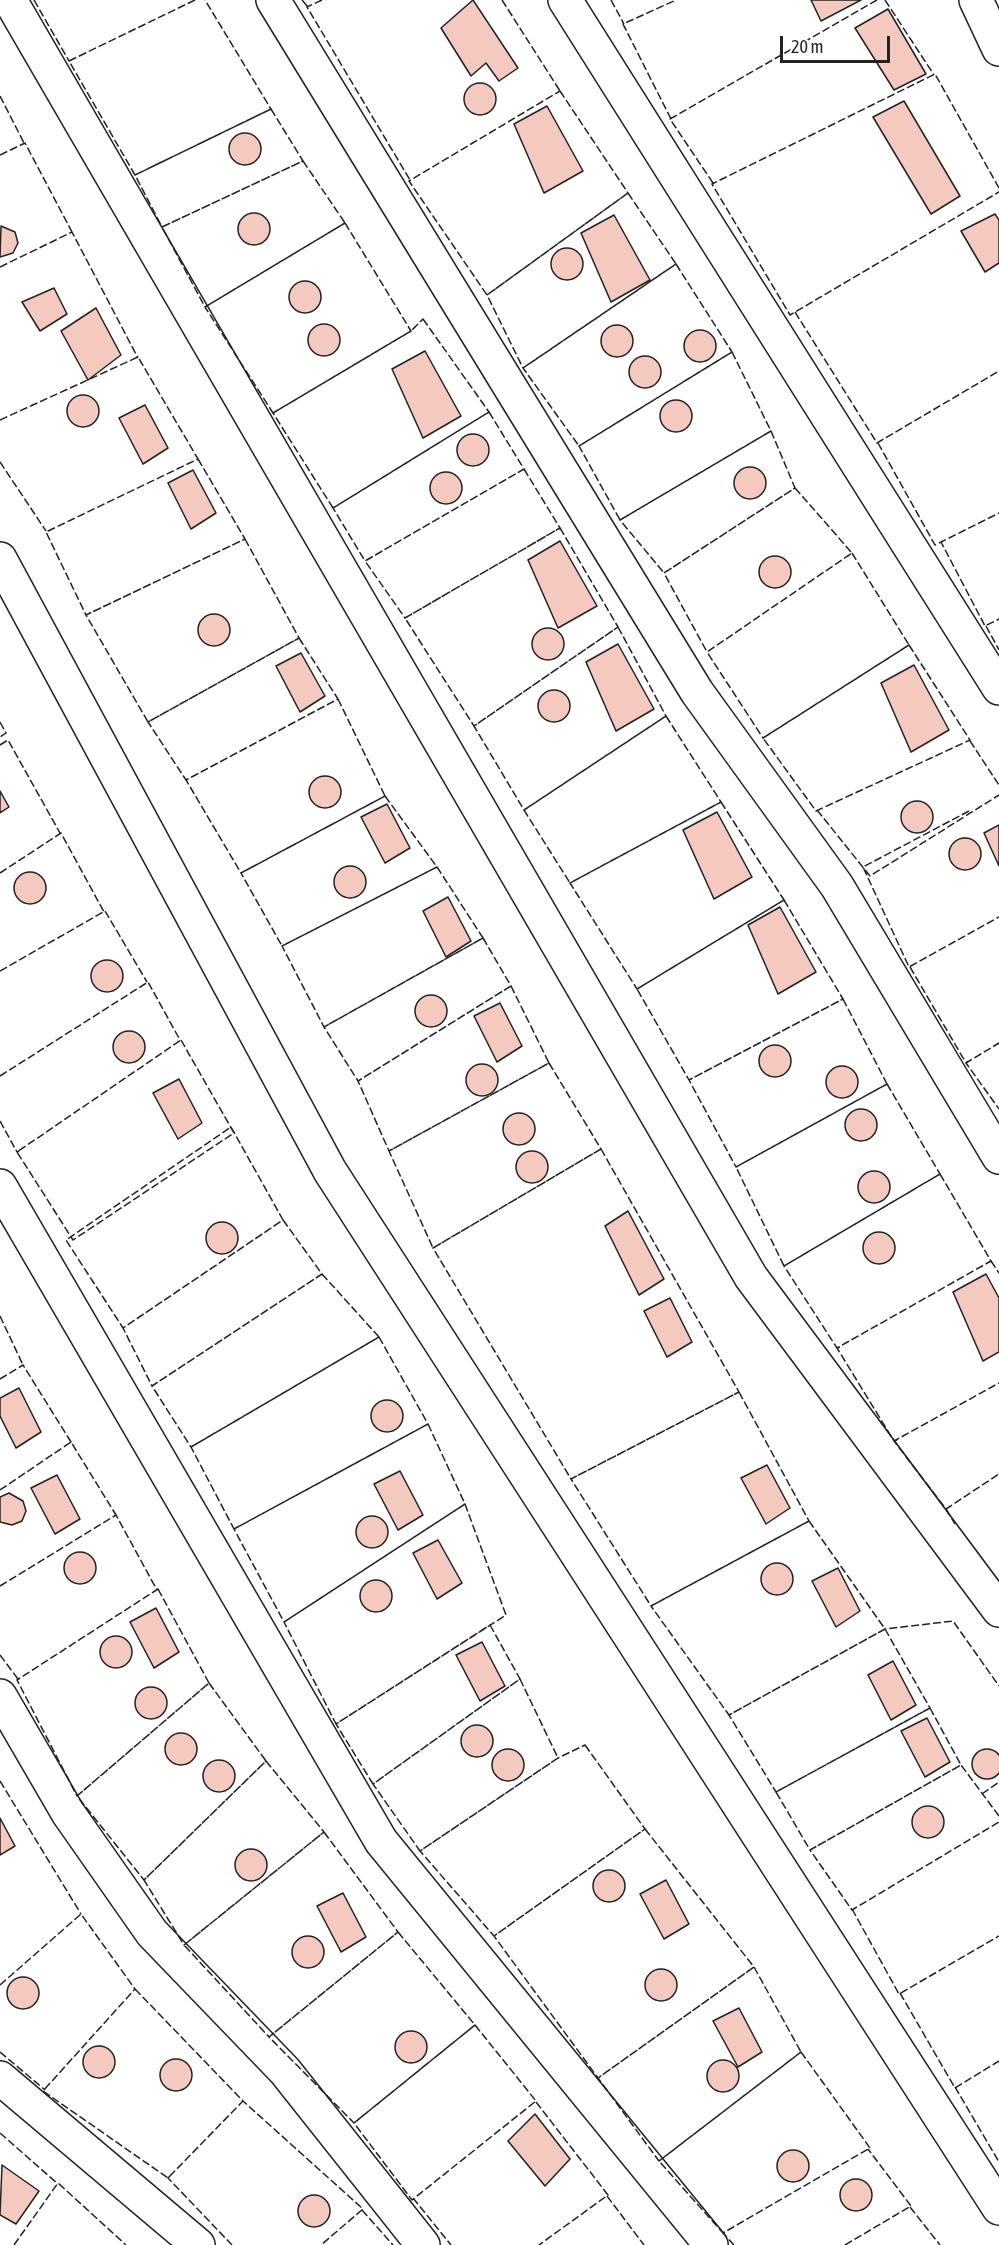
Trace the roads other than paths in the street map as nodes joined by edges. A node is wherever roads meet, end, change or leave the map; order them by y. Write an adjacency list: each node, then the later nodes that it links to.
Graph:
1 (10, 0): 10 (street)
2 (273, 0): 8 (street)
3 (565, 0): 7 (street)
4 (976, 0): 5 (street)
5 (999, 49)
6 (0, 559): 13 (street)
7 (999, 688)
8 (999, 1157)
9 (0, 1186): 16 (street)
10 (999, 1610)
11 (0, 1696): 15 (street)
12 (0, 2078): 14 (street)
13 (999, 2208)
14 (198, 2245)
15 (423, 2245)
16 (711, 2245)

